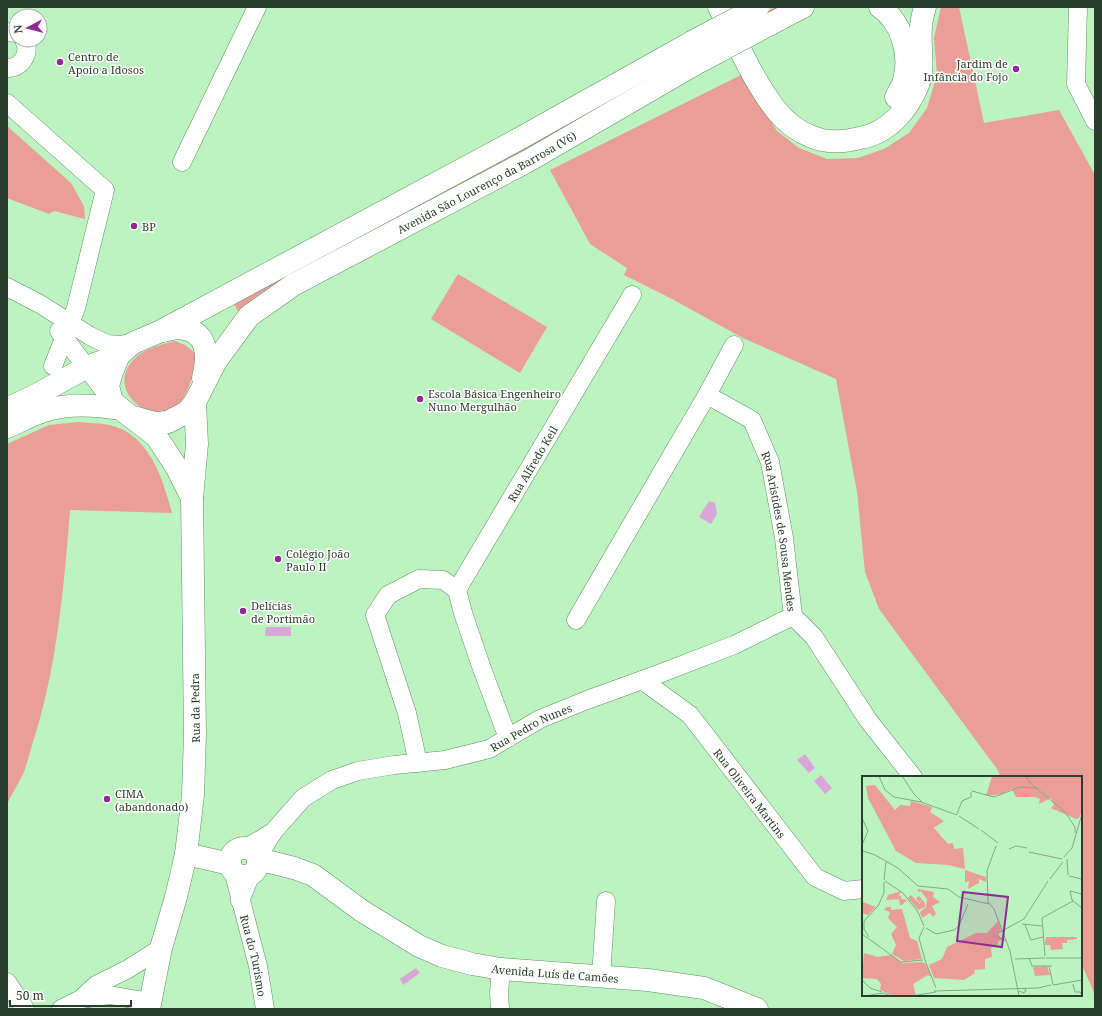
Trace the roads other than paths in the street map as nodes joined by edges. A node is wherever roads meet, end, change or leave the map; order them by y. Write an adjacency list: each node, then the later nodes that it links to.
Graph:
1 (257, 7): 14 (street)
2 (719, 7): 7 (main road)
3 (732, 7): 6 (main road)
4 (758, 7): 10 (main road, Avenida São Lourenço da Barrosa (V6), bridge)
5 (803, 7): 10 (main road, Avenida São Lourenço da Barrosa (V6), bridge)
6 (880, 7)
7 (925, 7)
8 (1078, 7): 13 (street)
9 (26, 48): 11 (street)
10 (695, 53): 19 (main road, Avenida São Lourenço da Barrosa (V6)); 26 (main road, Avenida São Lourenço da Barrosa (V6))
11 (7, 68)
12 (7, 103): 18 (street)
13 (1095, 121)
14 (182, 162)
15 (10, 291): 17 (street)
16 (632, 295): 31 (street, Rua Alfredo Keil)
17 (40, 304): 18 (street); 22 (street)
18 (67, 331): 21 (street); 22 (street); 23 (street)
19 (161, 331): 21 (main road, Avenida São Lourenço da Barrosa (V6)); 26 (main road, Avenida São Lourenço da Barrosa (V6))
20 (734, 345): 25 (street)
21 (126, 349): 23 (main road, Avenida São Lourenço da Barrosa (V6)); 28 (main road)
22 (53, 366): 24 (street)
23 (87, 367): 24 (main road, Avenida São Lourenço da Barrosa (V6)); 28 (street)
24 (38, 394): 27 (main road, Avenida São Lourenço da Barrosa (V6))
25 (707, 395): 32 (street, Rua Aristides de Sousa Mendes); 33 (street)
26 (198, 396): 28 (main road, Avenida São Lourenço da Barrosa (V6)); 30 (main road, Rua da Pedra)
27 (7, 409)
28 (121, 409): 29 (main road, Avenida São Lourenço da Barrosa (V6)); 30 (main road)
29 (7, 428)
30 (192, 498): 38 (main road, Rua da Pedra)
31 (457, 590): 35 (street); 36 (street)
32 (793, 616): 34 (street, Rua Pedro Nunes); 37 (street, Rua Aristides de Sousa Mendes)
33 (576, 620)
34 (642, 680): 35 (street, Rua Pedro Nunes); 40 (street, Rua Oliveira Martins)
35 (508, 738): 36 (street, Rua Pedro Nunes)
36 (418, 762): 39 (street, Rua Pedro Nunes)
37 (912, 776)
38 (186, 854): 39 (main road, Avenida Luís de Camões); 42 (main road, Rua da Pedra)
39 (247, 864): 43 (main road, Avenida Luís de Camões); 50 (street, Rua do Turismo)
40 (862, 889)
41 (606, 902): 44 (street)
42 (161, 948): 46 (street); 47 (main road, Rua da Pedra)
43 (501, 969): 44 (main road, Avenida Luís de Camões); 51 (street)
44 (601, 977): 52 (main road, Avenida Luís de Camões)
45 (7, 982): 48 (street)
46 (81, 999): 47 (street); 49 (street)
47 (150, 1006)
48 (25, 1009)
49 (61, 1009)
50 (265, 1009)
51 (500, 1009)
52 (757, 1009)

